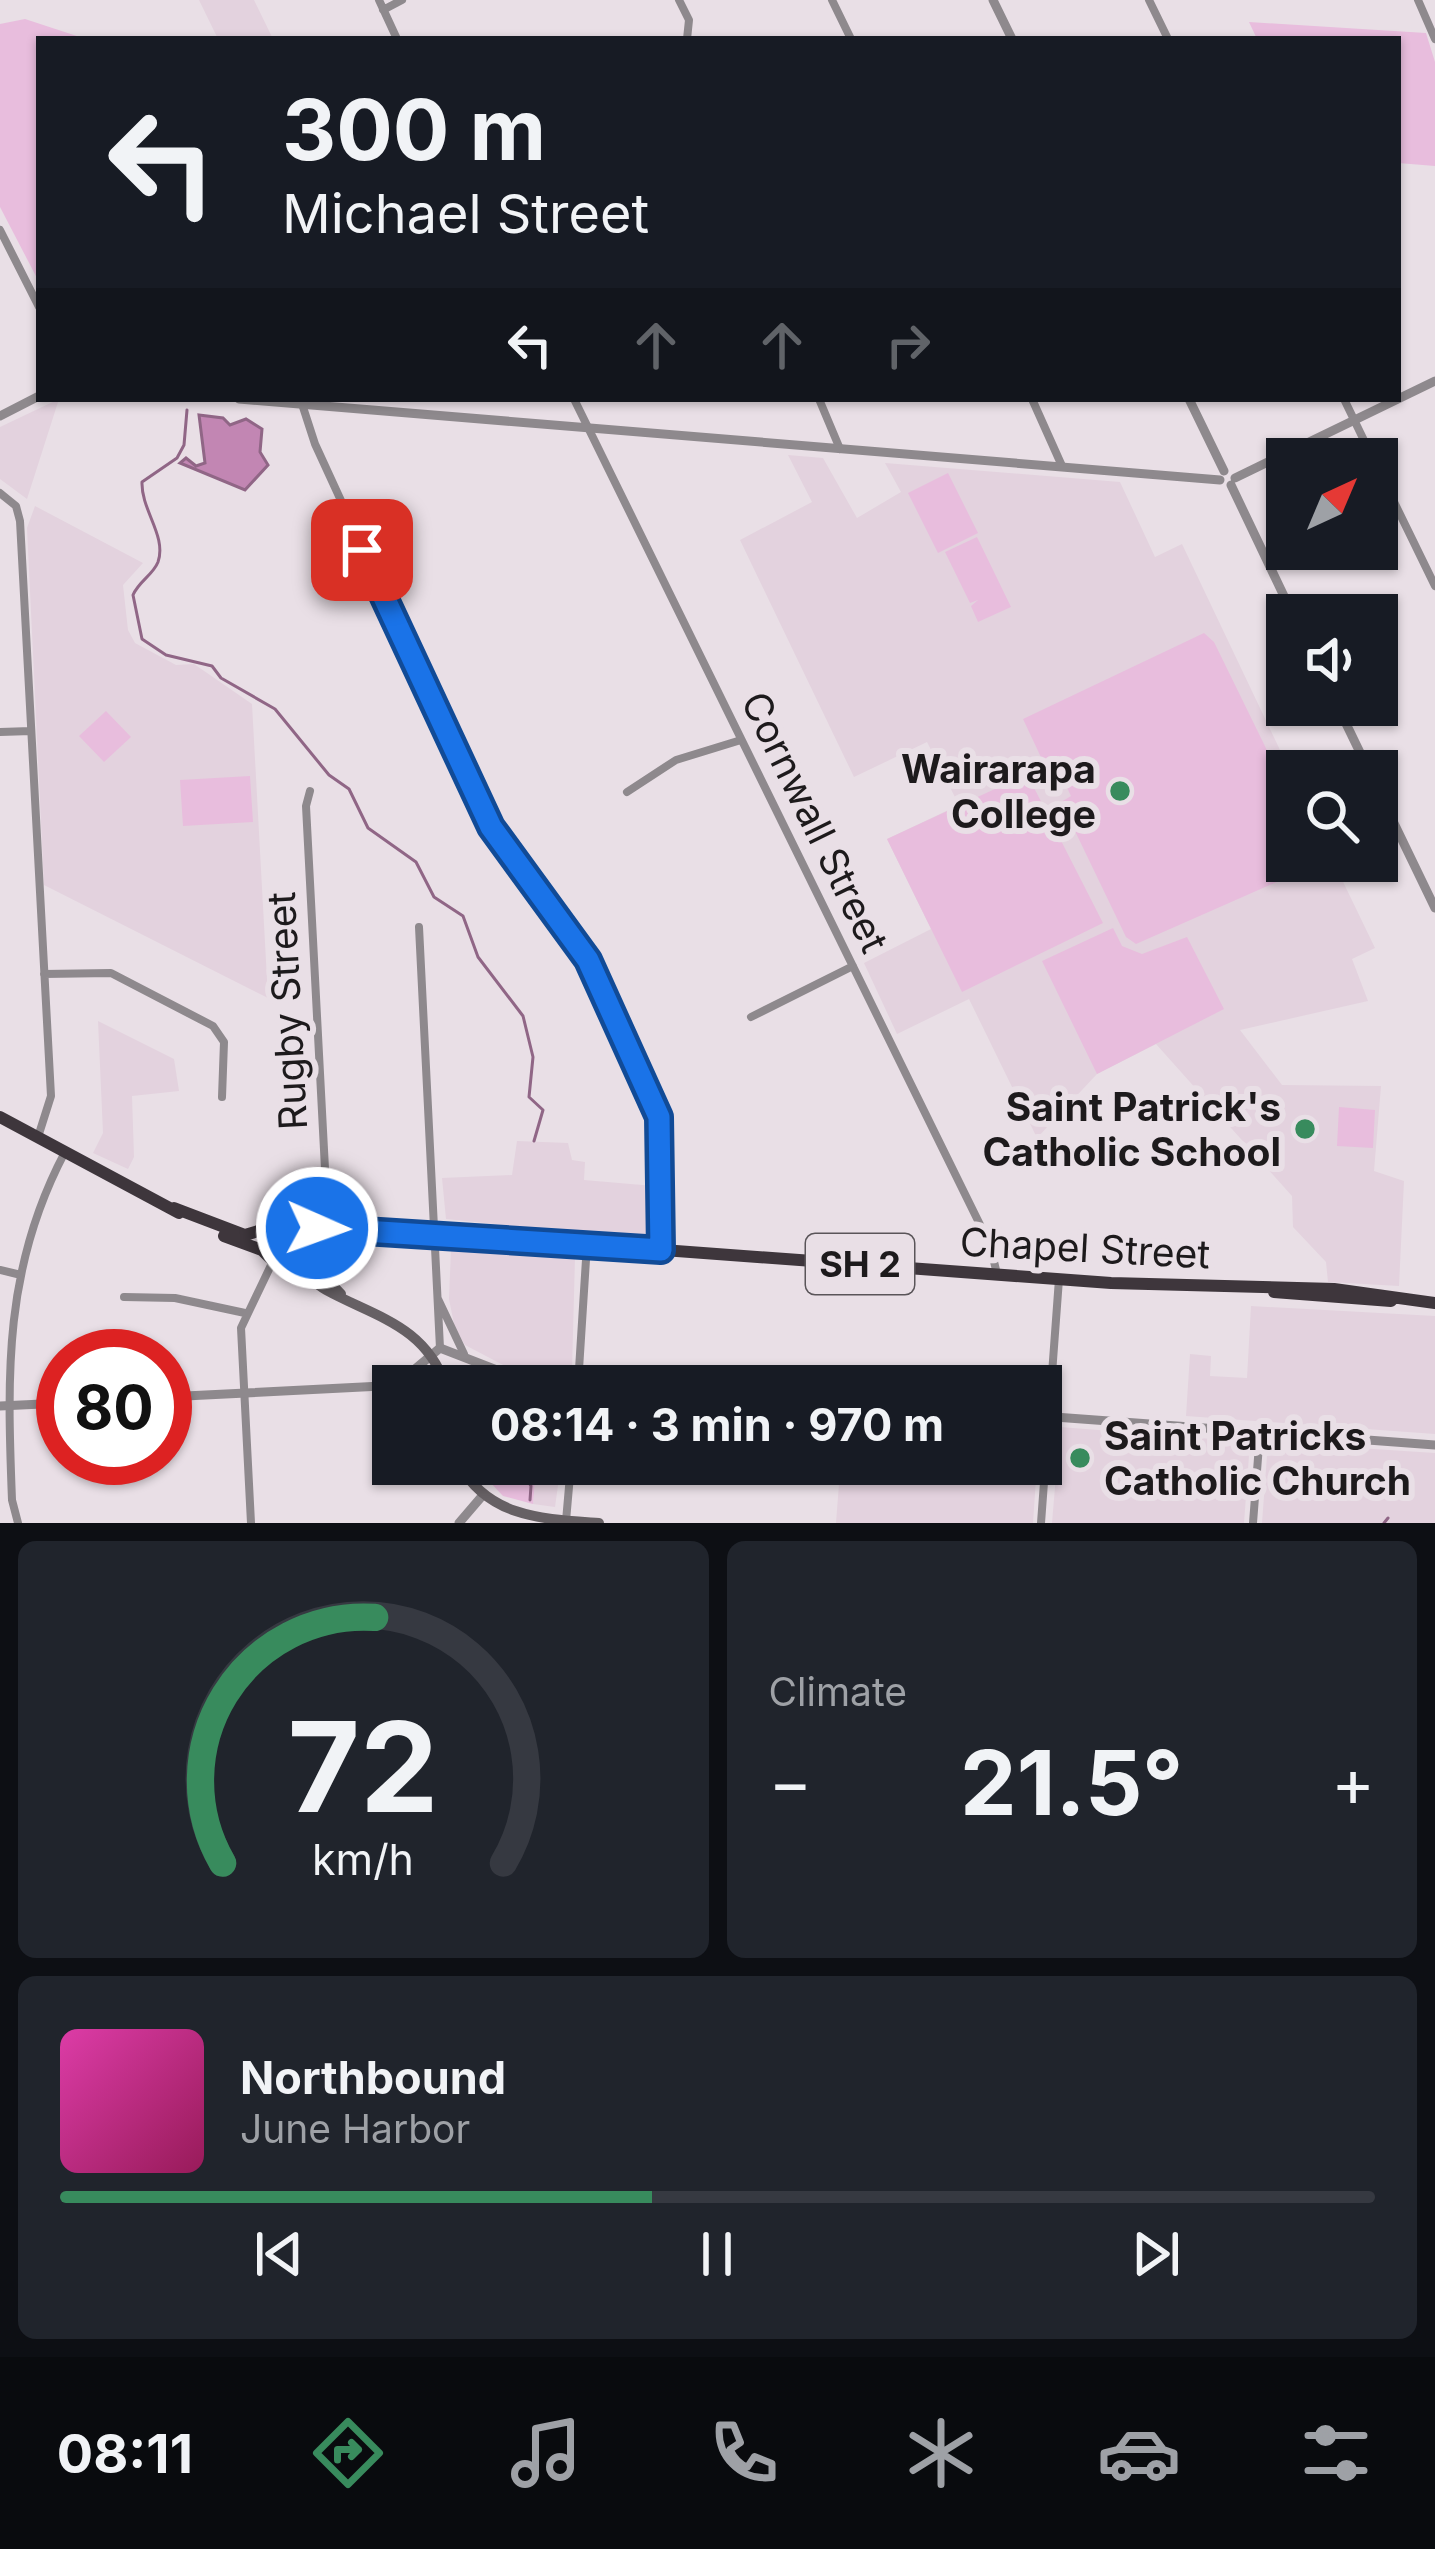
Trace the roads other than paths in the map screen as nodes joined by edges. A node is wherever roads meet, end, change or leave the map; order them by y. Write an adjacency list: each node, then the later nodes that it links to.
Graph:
1 (402, 0): 7 (street)
2 (680, 0): 10 (street)
3 (832, 0): 11 (street)
4 (993, 0): 12 (street)
5 (1149, 0): 13 (street)
6 (1418, 0): 8 (street)
7 (381, 5): 9 (street)
8 (1430, 11): 14 (street)
9 (396, 36)
10 (687, 36)
11 (850, 36)
12 (1011, 36)
13 (1167, 36)
14 (1435, 39)
15 (0, 230): 16 (street)
16 (12, 254): 17 (street); 18 (street)
17 (0, 259)
18 (36, 301)
19 (1435, 381): 21 (street)
20 (36, 398): 30 (street)
21 (1401, 398)
22 (277, 402): 29 (street)
23 (576, 402): 32 (street, Cornwall Street)
24 (820, 402): 34 (street)
25 (1033, 402): 35 (street)
26 (1190, 402): 36 (street)
27 (1345, 402): 31 (street)
28 (1394, 402): 31 (street)
29 (302, 404): 32 (street); 62 (street)
30 (0, 416)
31 (1354, 422): 33 (street); 36 (street)
32 (589, 429): 34 (street); 43 (street, Cornwall Street)
33 (1362, 438)
34 (840, 448): 35 (street)
35 (1062, 466): 36 (street)
36 (1227, 479): 40 (street)
37 (0, 493): 41 (street)
38 (1398, 510): 39 (street)
39 (1435, 586)
40 (1283, 594)
41 (31, 731): 42 (street); 50 (street)
42 (0, 732)
43 (741, 740): 45 (street); 49 (street, Cornwall Street)
44 (310, 790): 57 (street, Rugby Street)
45 (627, 792)
46 (1398, 831): 47 (street)
47 (1435, 908)
48 (419, 927): 60 (street)
49 (853, 966): 51 (street); 66 (street, Cornwall Street)
50 (44, 974): 52 (street); 54 (street)
51 (751, 1017)
52 (222, 1097)
53 (0, 1117): 54 (highway, SH 2)
54 (38, 1137): 55 (highway, SH 2)
55 (66, 1151): 56 (highway, SH 2); 67 (street)
56 (174, 1208): 59 (highway, SH 2); 64 (highway, SH 2)
57 (328, 1229): 58 (highway, Chapel Street / SH 2); 60 (highway, Chapel Street / SH 2); 63 (highway, Chapel Street / SH 2)
58 (292, 1230): 59 (highway, SH 2); 63 (highway)
59 (266, 1232): 64 (highway)
60 (435, 1233): 61 (highway, Chapel Street / SH 2); 70 (street)
61 (587, 1244): 62 (highway, Chapel Street / SH 2); 78 (street)
62 (661, 1250): 66 (highway, Chapel Street / SH 2)
63 (295, 1252): 64 (highway, SH 2); 73 (main road)
64 (267, 1255): 72 (street)
65 (0, 1270): 67 (street)
66 (997, 1274): 68 (highway, Chapel Street / SH 2)
67 (21, 1275): 84 (street)
68 (1059, 1278): 71 (highway, Chapel Street / SH 2); 79 (street)
69 (124, 1297): 72 (street)
70 (438, 1300): 73 (street); 74 (street)
71 (1435, 1303)
72 (245, 1313): 81 (street)
73 (436, 1351): 74 (street); 75 (street); 76 (main road)
74 (464, 1354): 77 (street)
75 (420, 1365)
76 (440, 1365)
77 (490, 1365)
78 (579, 1365)
79 (1051, 1365)
80 (372, 1386): 81 (street)
81 (244, 1393): 82 (street); 95 (street)
82 (192, 1396)
83 (36, 1404): 84 (street)
84 (5, 1406): 93 (street)
85 (1062, 1418): 86 (street)
86 (1260, 1432): 87 (street); 99 (street)
87 (1435, 1445)
88 (475, 1485): 91 (main road)
89 (569, 1485): 94 (street)
90 (1043, 1485): 98 (street)
91 (483, 1495): 94 (main road); 96 (street)
92 (3, 1520): 93 (street)
93 (16, 1520)
94 (566, 1521): 97 (main road)
95 (251, 1523)
96 (459, 1523)
97 (599, 1523)
98 (1041, 1523)
99 (1253, 1523)

